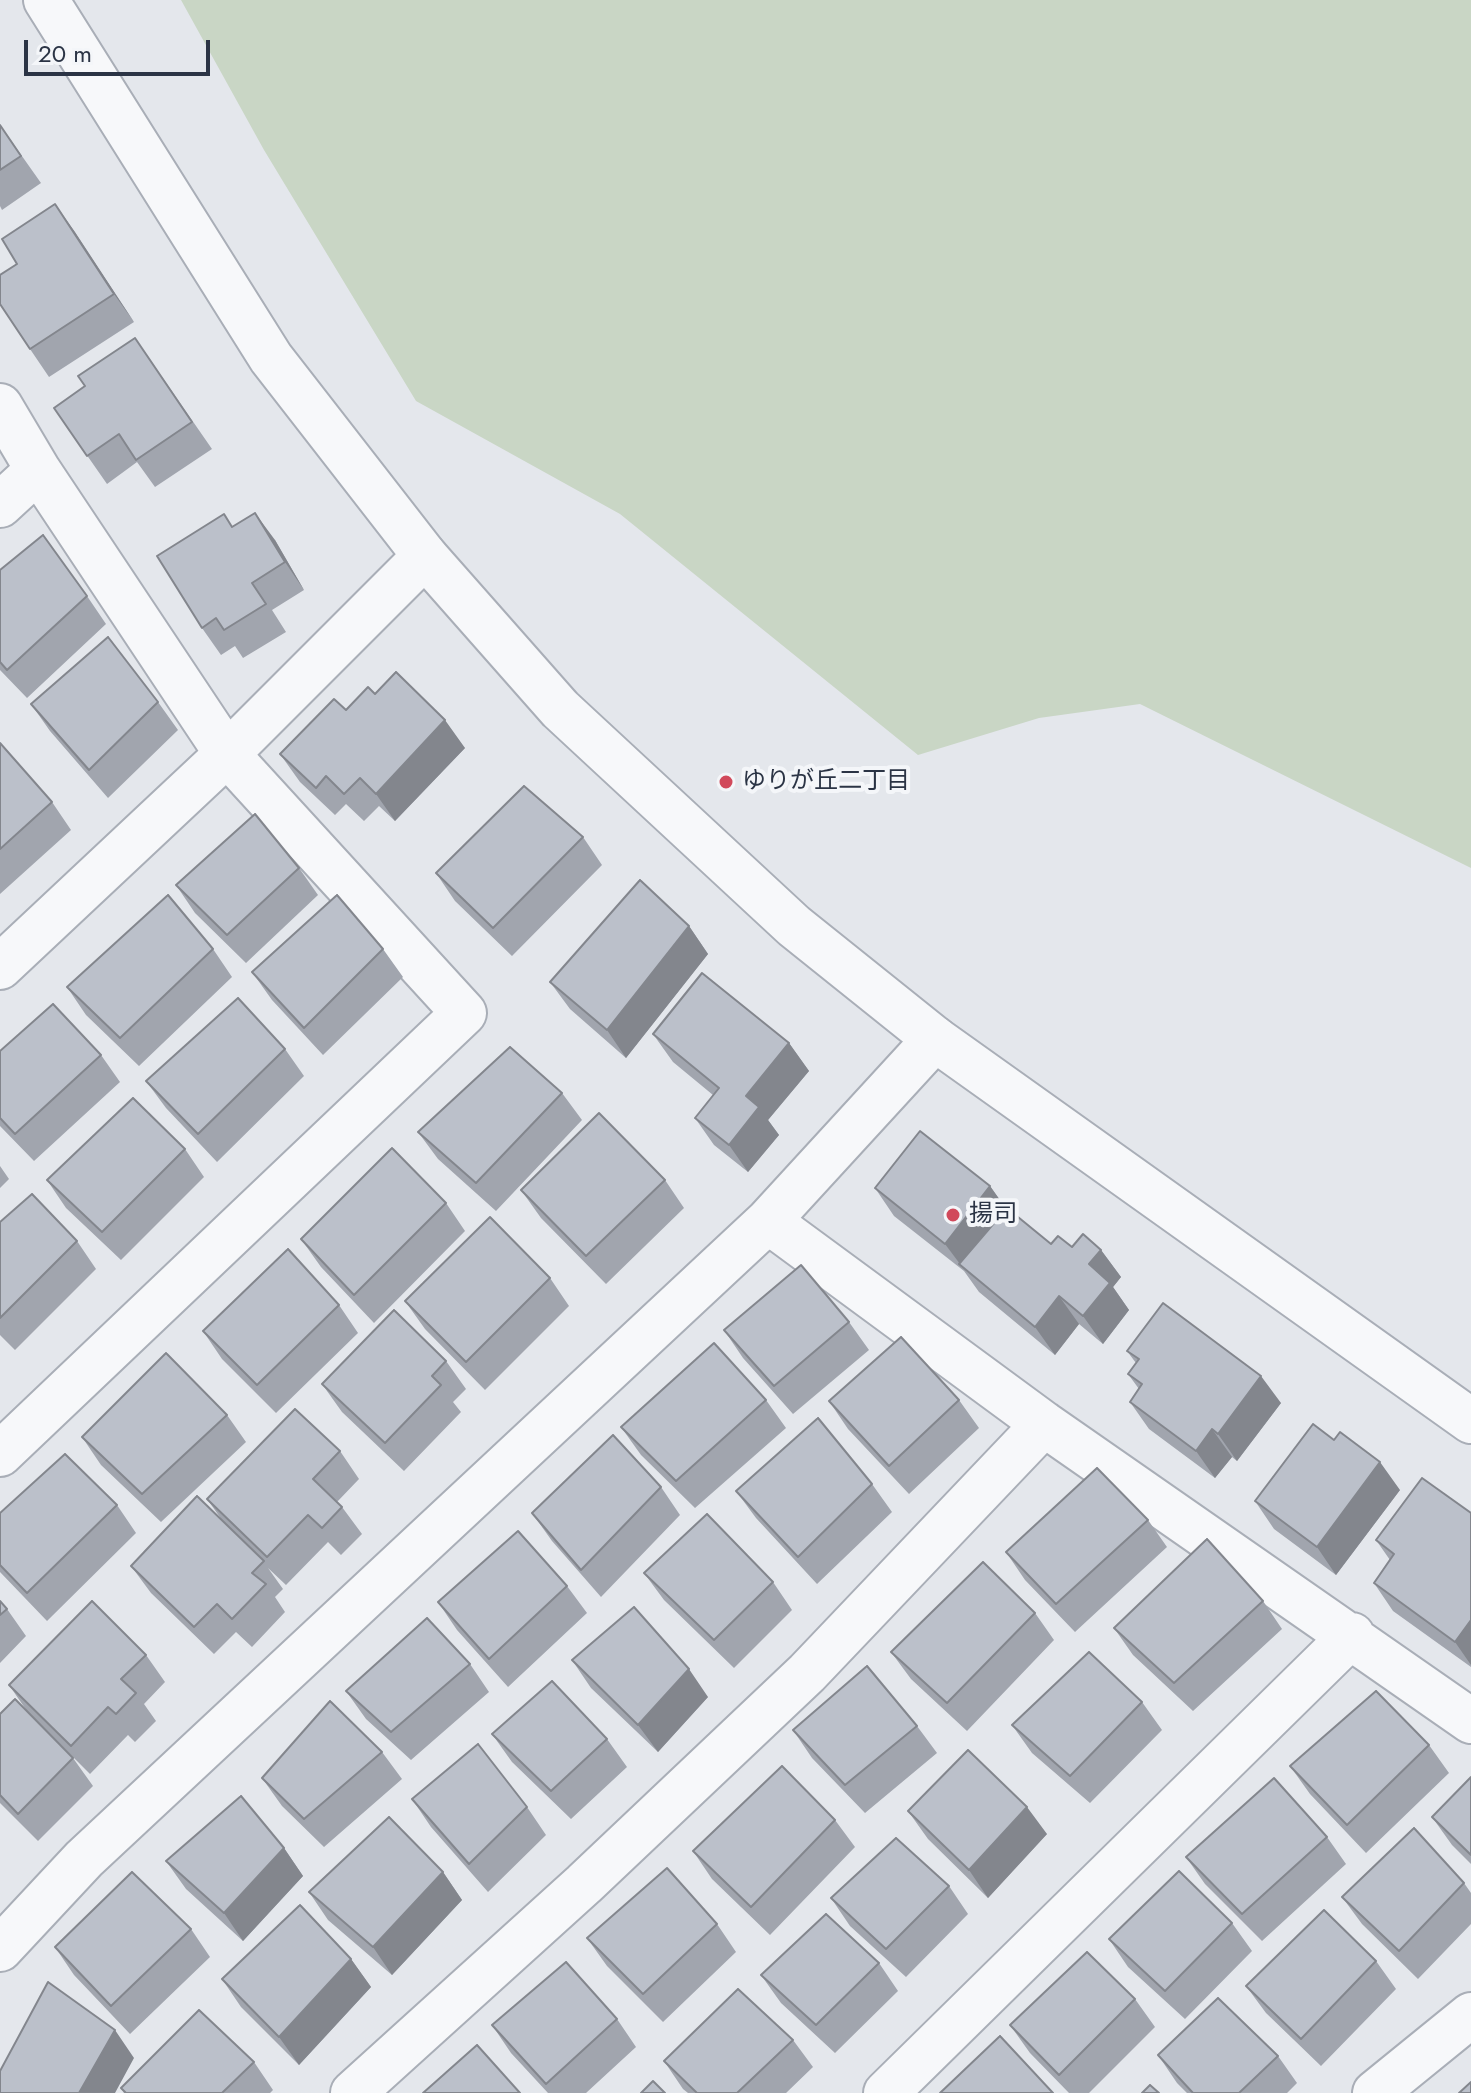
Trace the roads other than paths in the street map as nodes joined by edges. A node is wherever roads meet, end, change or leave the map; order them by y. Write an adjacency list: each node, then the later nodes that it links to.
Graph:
1 (46, 0): 5 (street)
2 (0, 406): 3 (street)
3 (38, 470): 4 (street); 6 (street)
4 (0, 505)
5 (425, 556): 6 (street); 8 (street)
6 (227, 754): 7 (street); 12 (street)
7 (0, 967)
8 (935, 1039): 9 (street); 10 (street)
9 (768, 1221): 11 (street); 15 (street)
10 (1471, 1421)
11 (1044, 1424): 13 (street); 17 (street)
12 (0, 1454)
13 (1352, 1635): 14 (street); 18 (street)
14 (1471, 1721)
15 (0, 1949)
16 (1471, 2015): 19 (street)
17 (353, 2093)
18 (886, 2093)
19 (1375, 2093)

